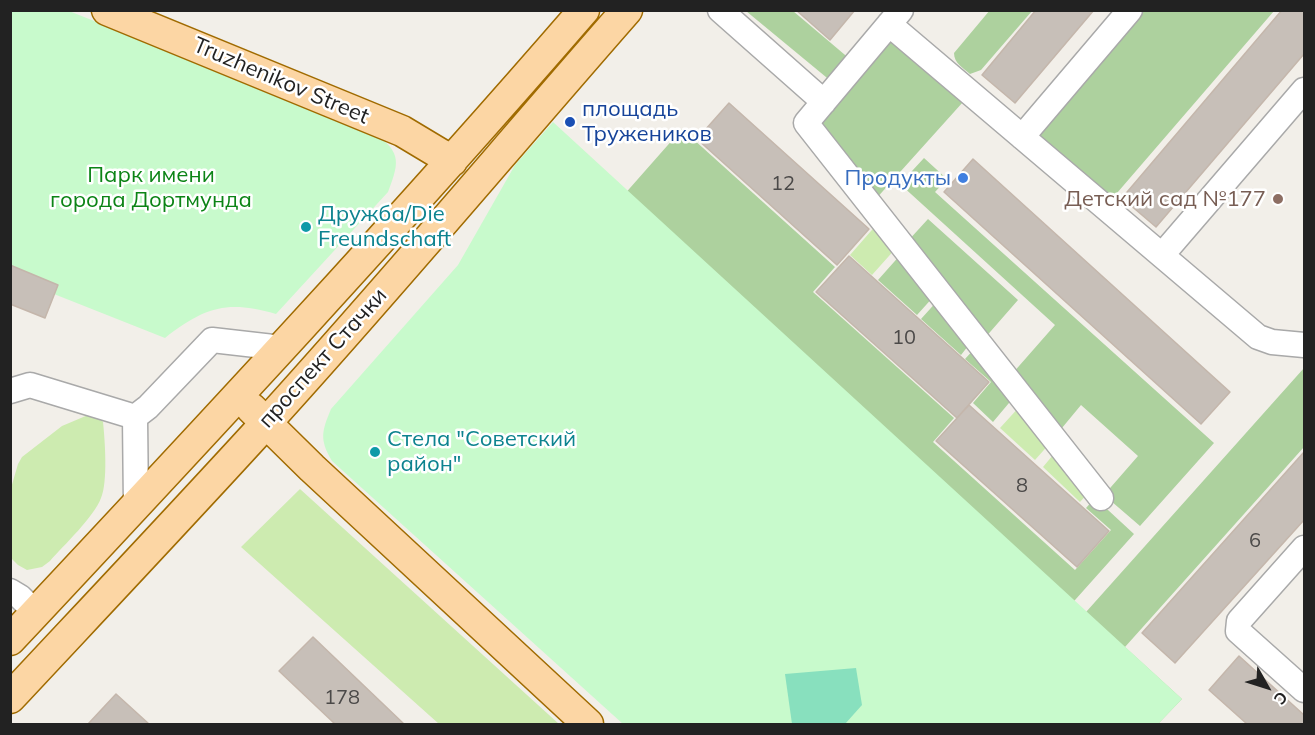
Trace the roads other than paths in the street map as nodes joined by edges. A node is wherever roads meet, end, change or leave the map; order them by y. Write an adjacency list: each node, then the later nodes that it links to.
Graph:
1 (107, 10): 10 (main road, Truzhenikov Street)
2 (584, 10): 10 (main road, проспект Стачки)
3 (627, 10): 11 (main road, проспект Стачки)
4 (720, 10): 8 (lane)
5 (1130, 10): 9 (lane)
6 (895, 17): 8 (lane); 9 (lane)
7 (1305, 90): 12 (lane)
8 (824, 102): 19 (lane)
9 (1022, 136): 12 (lane)
10 (452, 161): 11 (main road); 14 (main road, проспект Стачки)
11 (460, 204): 18 (main road, проспект Стачки)
12 (1162, 255): 13 (lane)
13 (1305, 345)
14 (282, 348): 16 (main road, проспект Стачки); 17 (lane)
15 (10, 392): 17 (lane)
16 (238, 396): 18 (main road); 20 (main road, проспект Стачки)
17 (135, 417): 20 (lane)
18 (266, 423): 25 (main road, проспект Стачки); 26 (main road)
19 (1101, 498)
20 (136, 507): 22 (main road, проспект Стачки)
21 (1305, 548): 24 (lane)
22 (19, 596): 23 (main road, проспект Стачки)
23 (10, 640)
24 (1305, 690)
25 (10, 698)
26 (588, 724)

